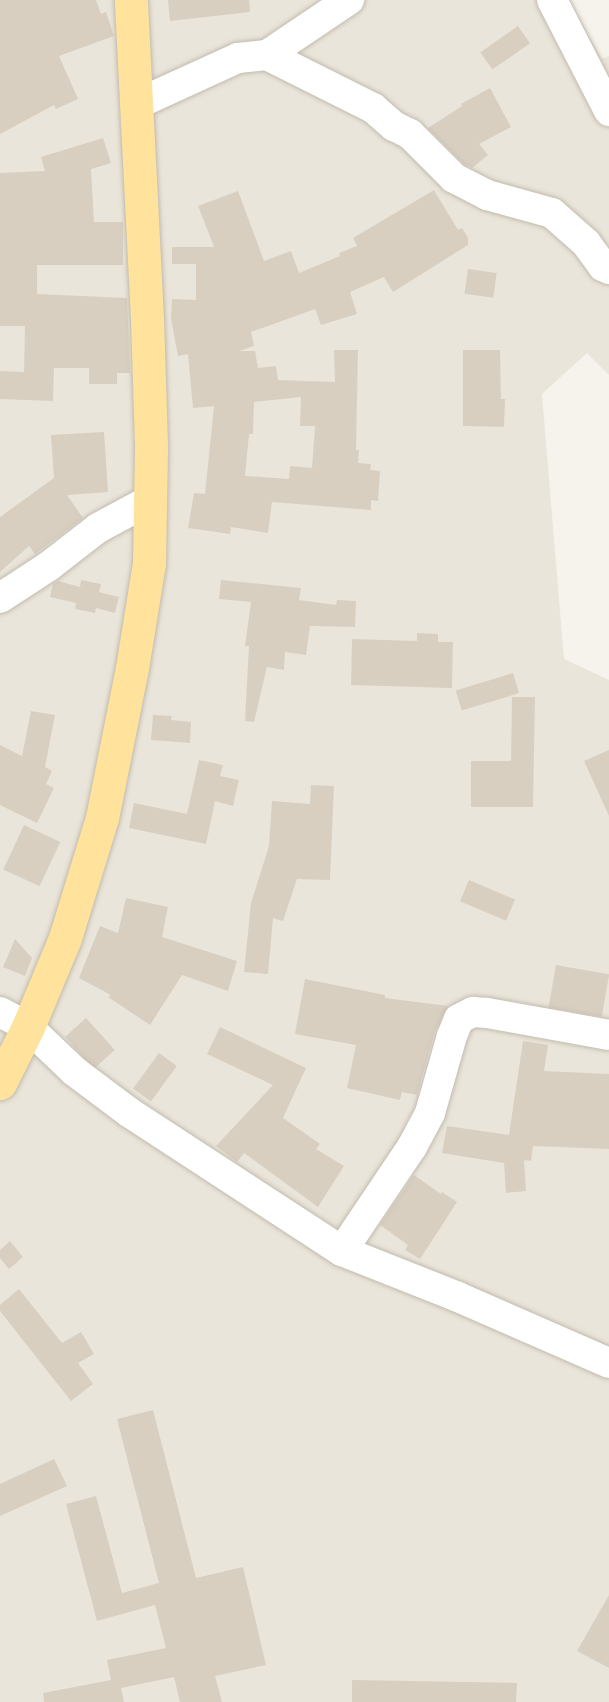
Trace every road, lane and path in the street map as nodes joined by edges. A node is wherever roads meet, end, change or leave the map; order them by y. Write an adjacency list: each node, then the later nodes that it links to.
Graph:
1 (131, 0): 5 (main road)
2 (349, 0): 4 (street)
3 (552, 0): 6 (street)
4 (267, 55): 5 (street); 7 (street)
5 (137, 104): 8 (main road)
6 (609, 111)
7 (609, 269)
8 (150, 500): 9 (street); 11 (main road)
9 (0, 598)
10 (0, 1012): 11 (street)
11 (28, 1027): 13 (main road); 14 (street)
12 (609, 1035): 14 (street)
13 (0, 1083)
14 (342, 1251): 15 (street)
15 (609, 1363)

